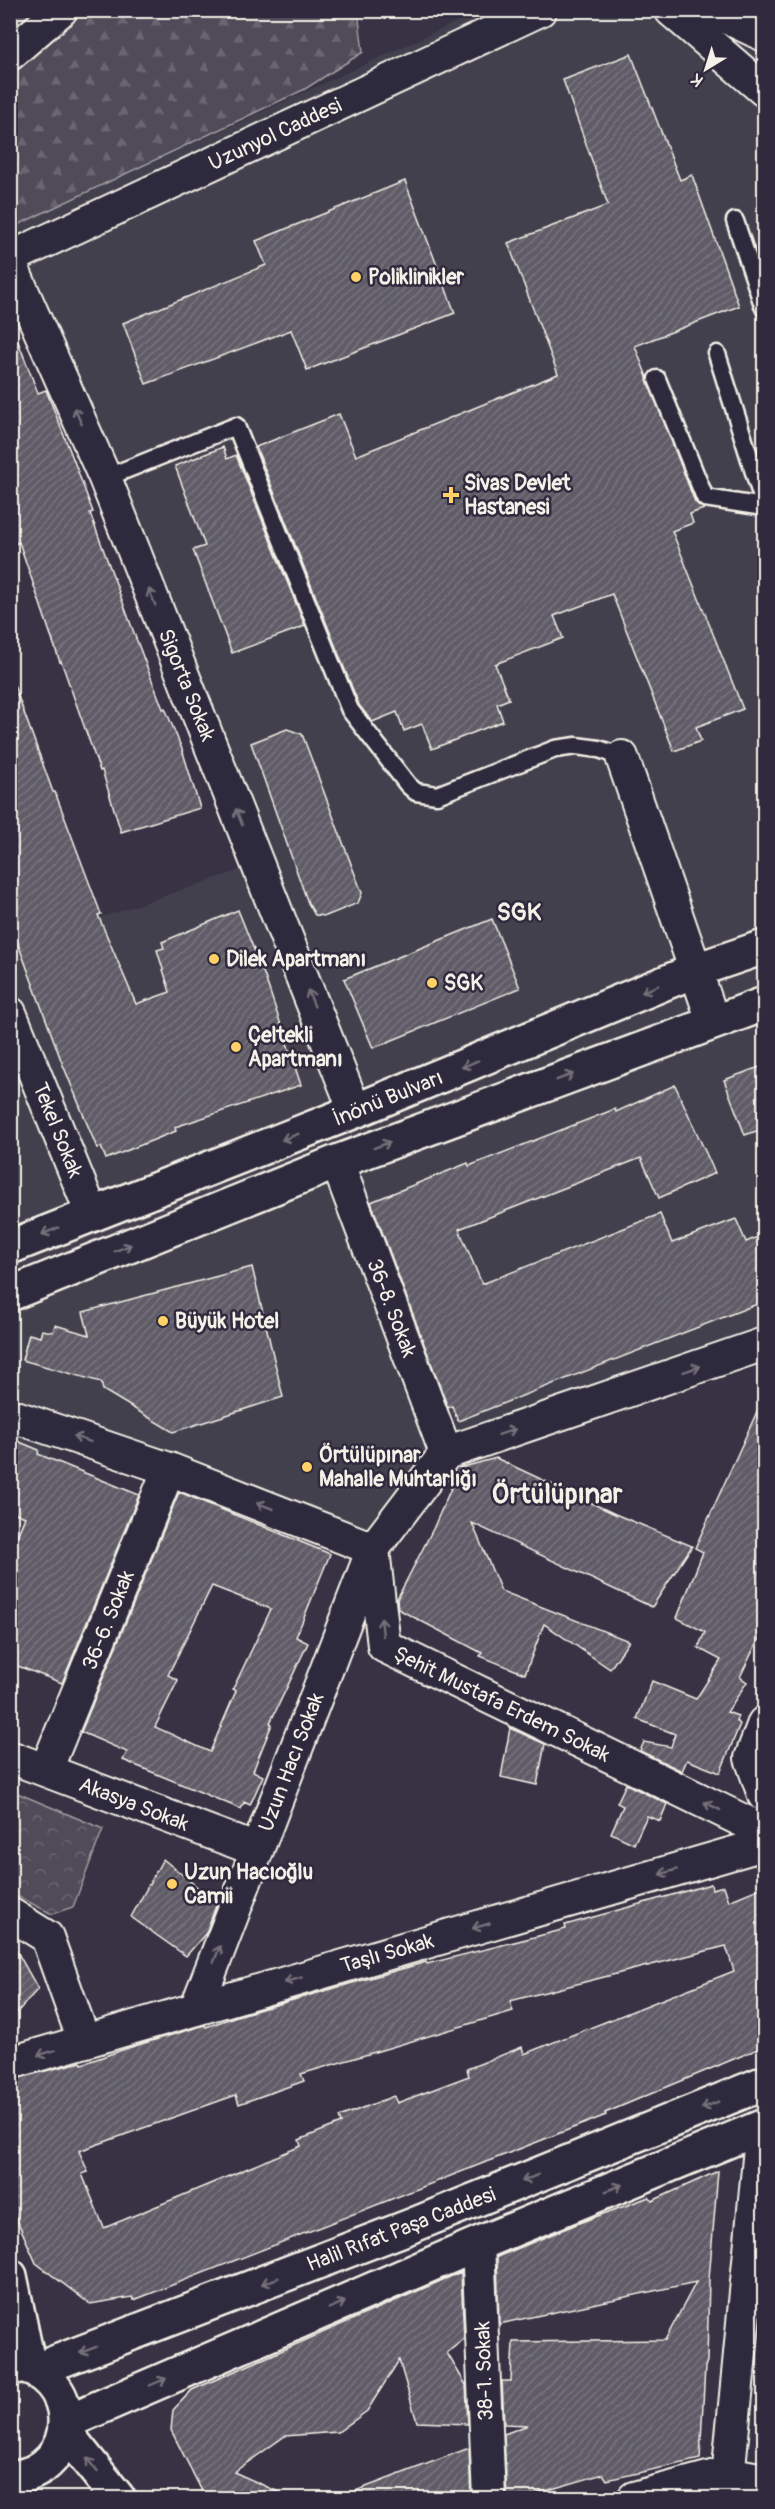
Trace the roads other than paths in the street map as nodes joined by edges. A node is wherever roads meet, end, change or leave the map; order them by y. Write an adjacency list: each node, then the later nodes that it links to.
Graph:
1 (61, 10): 6 (street)
2 (540, 10): 9 (street, Uzunyol Caddesi)
3 (671, 10): 7 (street)
4 (711, 10): 5 (street)
5 (765, 35)
6 (10, 54)
7 (765, 90)
8 (735, 221): 11 (lane)
9 (10, 258)
10 (10, 263): 14 (street, Sigorta Sokak, one-way to 10)
11 (765, 308)
12 (717, 354): 15 (lane)
13 (657, 379): 15 (lane)
14 (105, 478): 16 (lane); 22 (street, Sigorta Sokak, one-way to 14)
15 (765, 506)
16 (622, 757): 18 (street)
17 (765, 947): 18 (main road, İnönü Bulvarı)
18 (696, 970): 21 (street); 22 (main road, İnönü Bulvarı, one-way to 22)
19 (765, 1004): 21 (main road, İnönü Bulvarı)
20 (10, 1013): 24 (street, Tekel Sokak)
21 (713, 1021): 23 (main road, İnönü Bulvarı, one-way to 21)
22 (355, 1112): 24 (main road, İnönü Bulvarı, one-way to 24)
23 (337, 1162): 26 (main road, İnönü Bulvarı, one-way to 23); 29 (street, 36-8. Sokak)
24 (92, 1214): 25 (main road, İnönü Bulvarı, one-way to 25)
25 (10, 1247)
26 (10, 1294)
27 (765, 1344): 29 (street, one-way to 27)
28 (10, 1415): 30 (street, one-way to 28)
29 (446, 1454): 31 (street, Uzun Hacı Sokak)
30 (169, 1469): 31 (street, one-way to 30); 34 (street, 36-6. Sokak)
31 (374, 1549): 36 (street, Şehit Mustafa Erdem Sokak, one-way to 31); 38 (street, Uzun Hacı Sokak)
32 (765, 1723): 35 (street)
33 (10, 1758): 34 (street, Akasya Sokak)
34 (46, 1770): 38 (street, Akasya Sokak)
35 (765, 1795)
36 (765, 1831)
37 (765, 1844): 40 (street, Taşlı Sokak, one-way to 40)
38 (257, 1850): 40 (street, Uzun Hacı Sokak, one-way to 38)
39 (10, 1914): 41 (street)
40 (196, 2008): 41 (street, Taşlı Sokak)
41 (84, 2041): 42 (street, Taşlı Sokak, one-way to 42)
42 (10, 2063)
43 (765, 2083): 47 (main road, Halil Rıfat Paşa Caddesi, one-way to 47)
44 (764, 2126): 45 (main road, Halil Rıfat Paşa Caddesi, one-way to 44); 51 (street)
45 (478, 2244): 48 (main road, Halil Rıfat Paşa Caddesi, one-way to 45); 55 (street, 38-1. Sokak)
46 (10, 2276): 47 (main road)
47 (25, 2367): 48 (main road)
48 (66, 2427): 49 (main road); 54 (main road, one-way to 48)
49 (10, 2478)
50 (765, 2480): 51 (street)
51 (727, 2486): 56 (street)
52 (10, 2491): 53 (main road)
53 (19, 2499)
54 (118, 2499)
55 (489, 2499)
56 (634, 2499)

